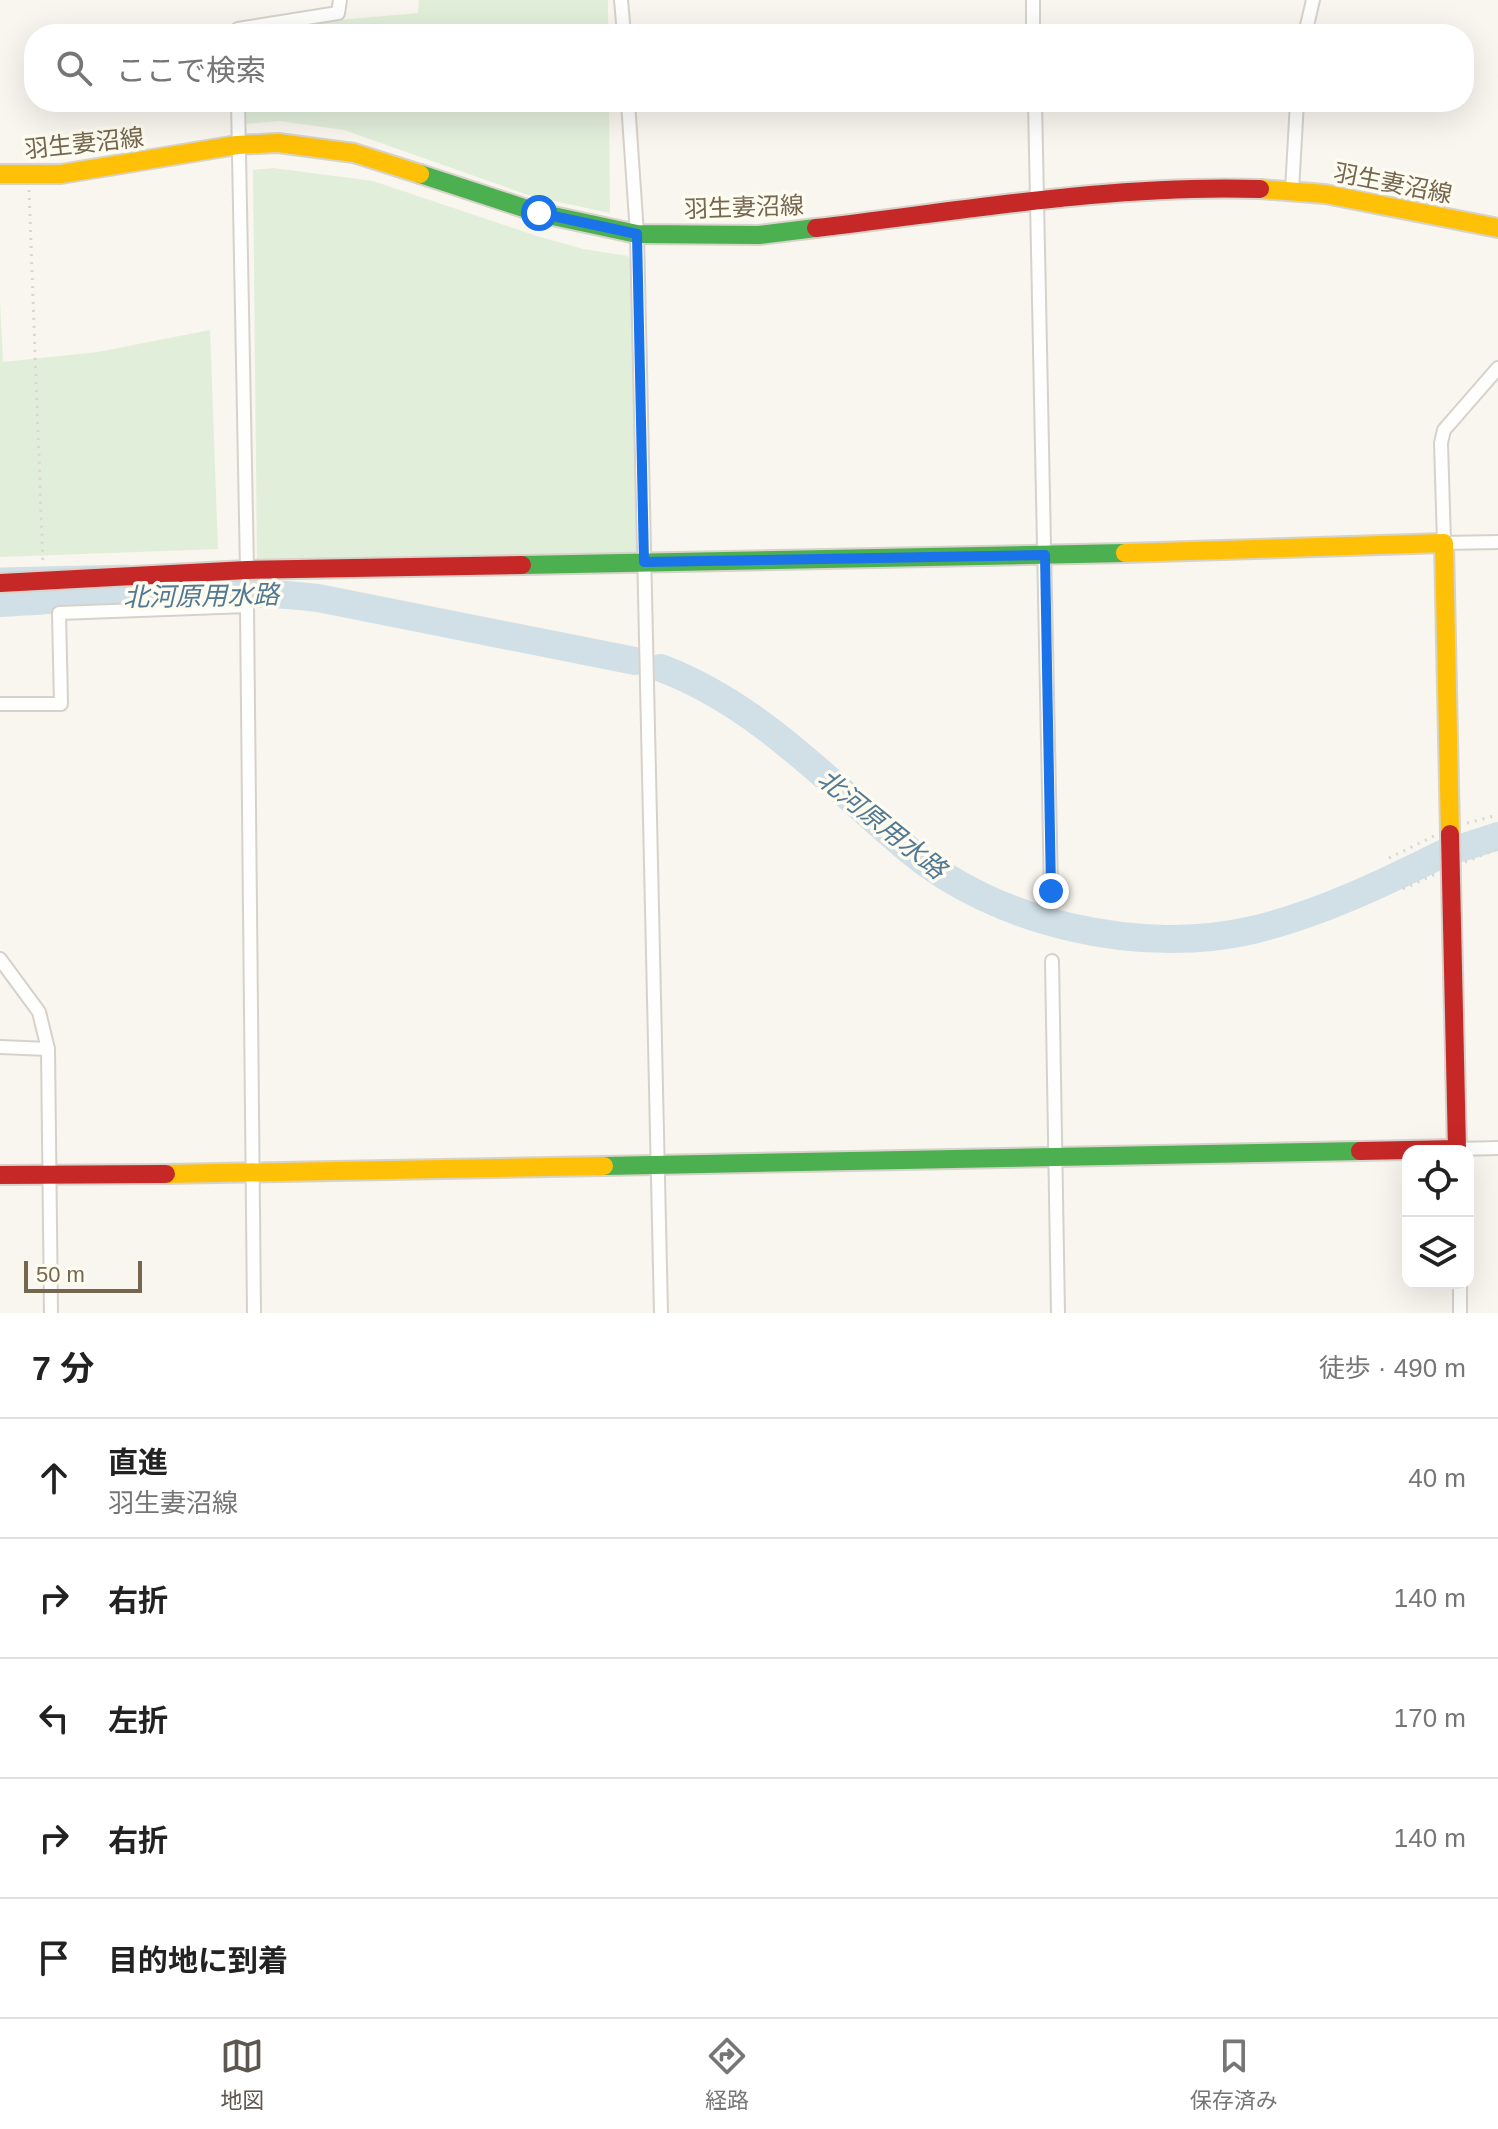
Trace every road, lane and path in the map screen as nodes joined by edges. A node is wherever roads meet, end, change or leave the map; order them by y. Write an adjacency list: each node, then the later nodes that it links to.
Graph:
1 (340, 0): 5 (street)
2 (621, 0): 6 (street)
3 (1033, 0): 7 (street)
4 (1313, 0): 8 (street)
5 (269, 24)
6 (623, 24)
7 (1033, 24)
8 (1307, 24)
9 (238, 112): 13 (street)
10 (629, 112): 19 (street)
11 (1035, 112): 17 (street)
12 (1296, 112): 16 (street)
13 (237, 145): 15 (street, 羽生妻沼線); 19 (street, 羽生妻沼線); 25 (street)
14 (0, 174): 15 (street, 羽生妻沼線)
15 (28, 175): 26 (path)
16 (1292, 190): 17 (street, 羽生妻沼線); 18 (street, 羽生妻沼線)
17 (1037, 202): 19 (street, 羽生妻沼線); 23 (street)
18 (1498, 228)
19 (637, 234): 24 (street)
20 (1498, 368): 22 (street)
21 (1498, 542): 22 (street)
22 (1444, 543): 23 (street); 34 (street)
23 (1045, 555): 24 (street); 29 (street)
24 (644, 562): 25 (street); 39 (street)
25 (247, 570): 26 (street)
26 (44, 582): 27 (street)
27 (0, 583)
28 (0, 704): 40 (street)
29 (1051, 891)
30 (0, 959): 33 (street)
31 (1052, 961): 38 (street)
32 (0, 1047): 33 (street)
33 (48, 1049): 41 (street)
34 (1457, 1145)
35 (1498, 1148): 36 (street)
36 (1474, 1149)
37 (1402, 1151): 38 (street)
38 (1055, 1156): 39 (street); 47 (street)
39 (657, 1164): 40 (street); 46 (street)
40 (251, 1173): 41 (street); 45 (street)
41 (49, 1174): 42 (street); 44 (street)
42 (0, 1175)
43 (1460, 1289): 48 (street)
44 (51, 1313)
45 (254, 1313)
46 (661, 1313)
47 (1058, 1313)
48 (1460, 1313)

